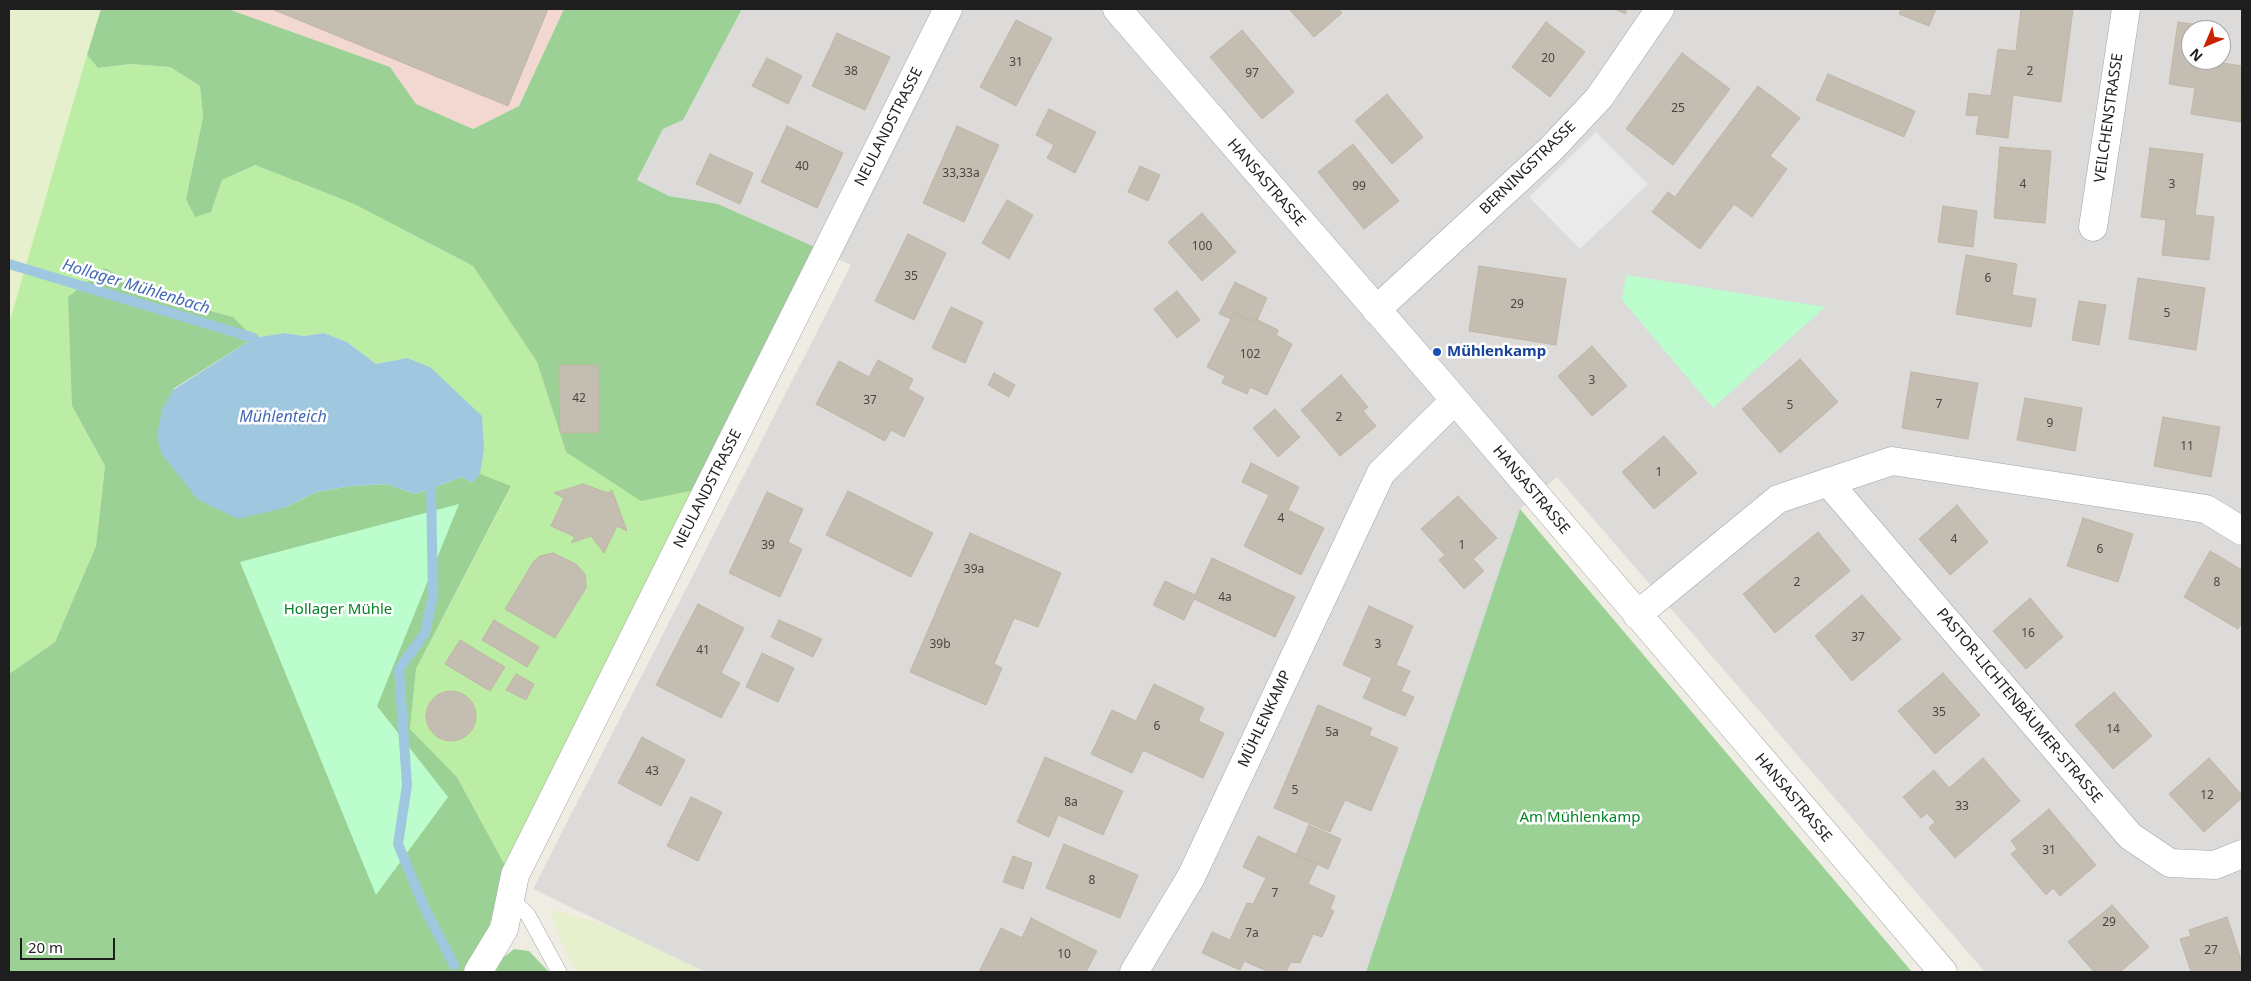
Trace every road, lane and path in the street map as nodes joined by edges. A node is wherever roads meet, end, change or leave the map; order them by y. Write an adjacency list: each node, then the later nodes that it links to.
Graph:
1 (948, 9): 12 (street, NEULANDSTRASSE)
2 (1117, 9): 6 (street, HANSASTRASSE)
3 (1660, 9): 6 (street, BERNINGSTRASSE)
4 (2126, 9): 5 (street, VEILCHENSTRASSE)
5 (2093, 227)
6 (1376, 310): 7 (street, HANSASTRASSE)
7 (1455, 400): 10 (street, HANSASTRASSE); 15 (street, MÜHLENKAMP)
8 (1828, 482): 9 (street); 10 (street); 11 (street, PASTOR-LICHTENBÄUMER-STRASSE)
9 (2242, 531)
10 (1637, 615): 16 (street, HANSASTRASSE)
11 (2242, 854)
12 (510, 898): 13 (street, NEULANDSTRASSE); 14 (lane)
13 (478, 972)
14 (559, 972)
15 (1134, 972)
16 (1943, 972)

